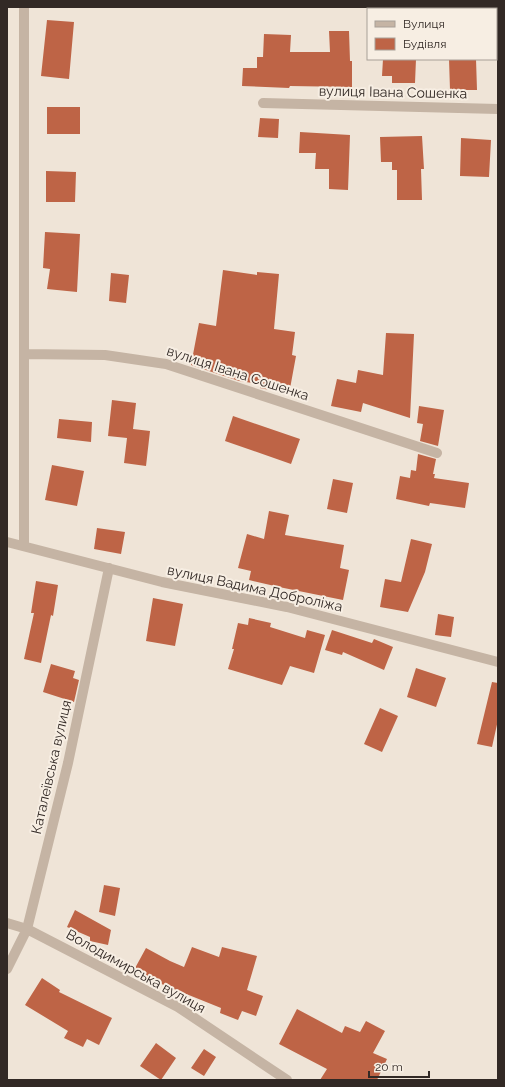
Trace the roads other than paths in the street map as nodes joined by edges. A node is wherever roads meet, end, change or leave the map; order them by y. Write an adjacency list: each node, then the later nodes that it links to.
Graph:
1 (24, 7): 4 (street)
2 (263, 103): 3 (street, вулиця Івана Сошенка)
3 (498, 109)
4 (24, 354): 5 (street, вулиця Івана Сошенка); 7 (street)
5 (437, 453)
6 (7, 542): 7 (street, вулиця Вадима Доброліжа)
7 (24, 545): 8 (street, вулиця Вадима Доброліжа)
8 (109, 568): 9 (street, вулиця Вадима Доброліжа); 11 (street, Каталеївська вулиця)
9 (498, 662)
10 (7, 923): 11 (street, Володимирська вулиця)
11 (27, 929): 12 (street, Каталеївська вулиця); 13 (street, Володимирська вулиця)
12 (7, 968)
13 (287, 1080)

